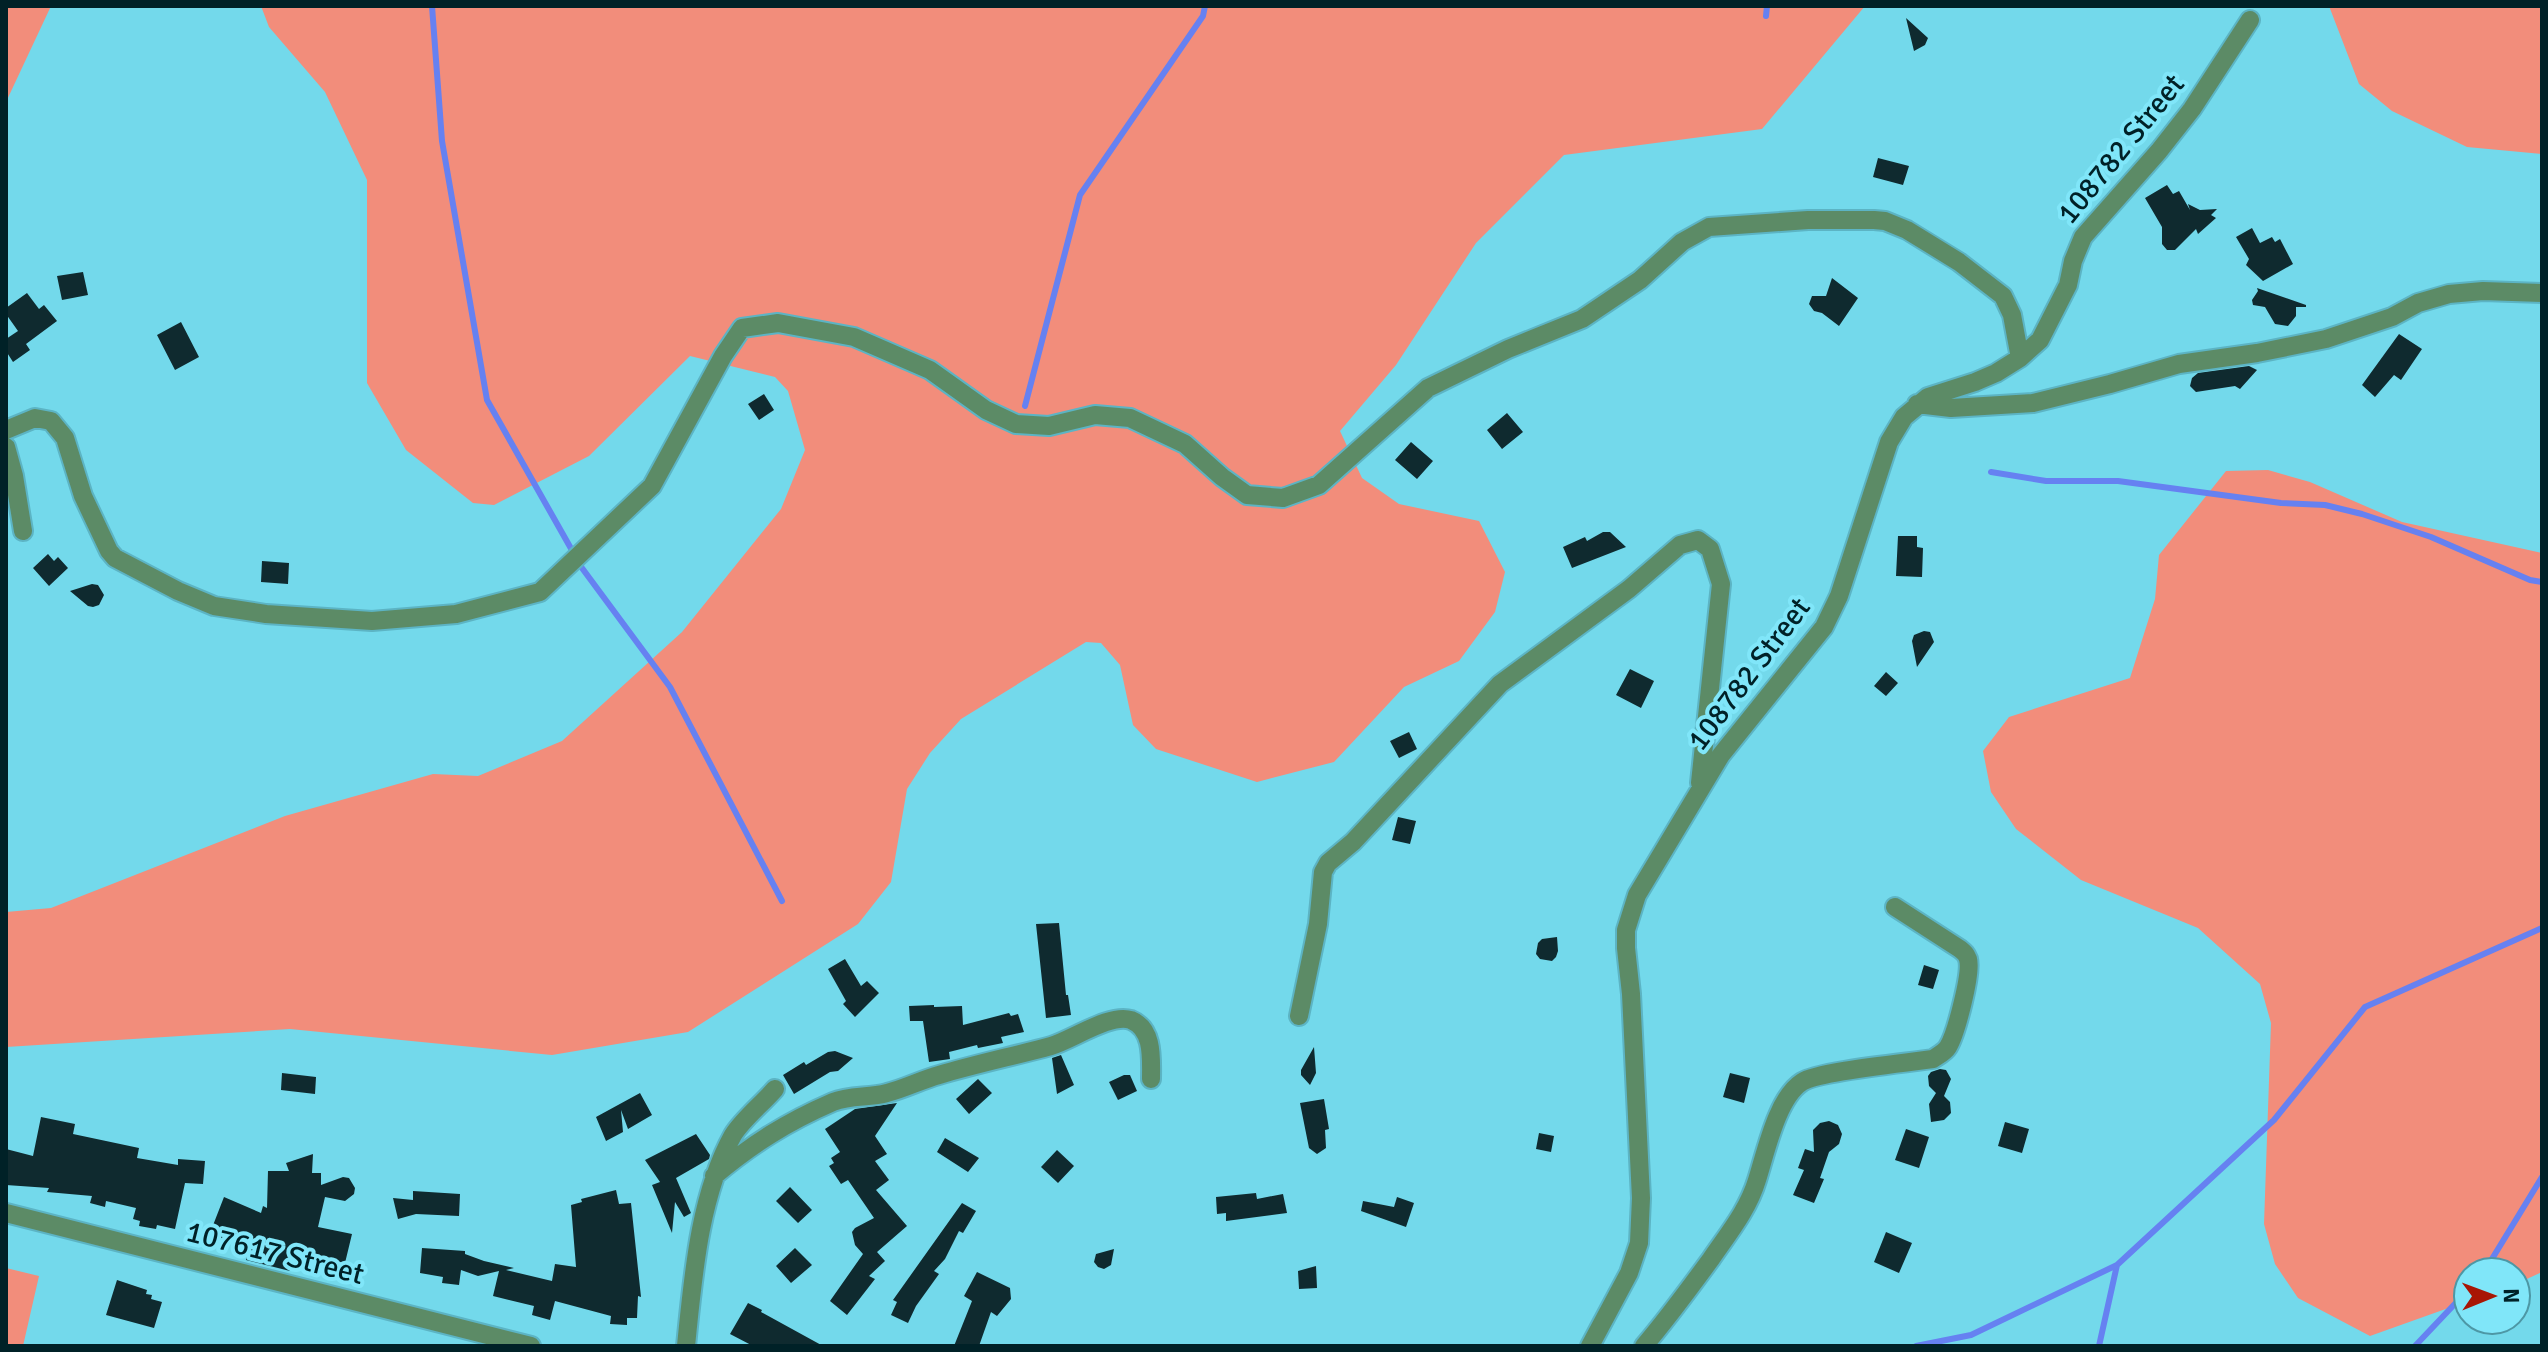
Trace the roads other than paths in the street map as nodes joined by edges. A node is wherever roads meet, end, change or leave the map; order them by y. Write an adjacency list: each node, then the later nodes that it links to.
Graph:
1 (2250, 20): 3 (street, 108782 Street)
2 (2542, 293): 4 (street)
3 (2020, 358): 4 (street, 108782 Street); 5 (street)
4 (1917, 404): 8 (street, 108782 Street)
5 (6, 430)
6 (6, 447): 7 (street)
7 (23, 531)
8 (1699, 790): 10 (street); 17 (street, 108782 Street)
9 (1895, 907): 18 (street)
10 (1299, 1016)
11 (1151, 1079): 13 (street)
12 (775, 1089): 13 (street)
13 (714, 1176): 16 (street)
14 (6, 1213): 15 (street, 107617 Street)
15 (531, 1346)
16 (686, 1346)
17 (1590, 1346)
18 (1644, 1346)

